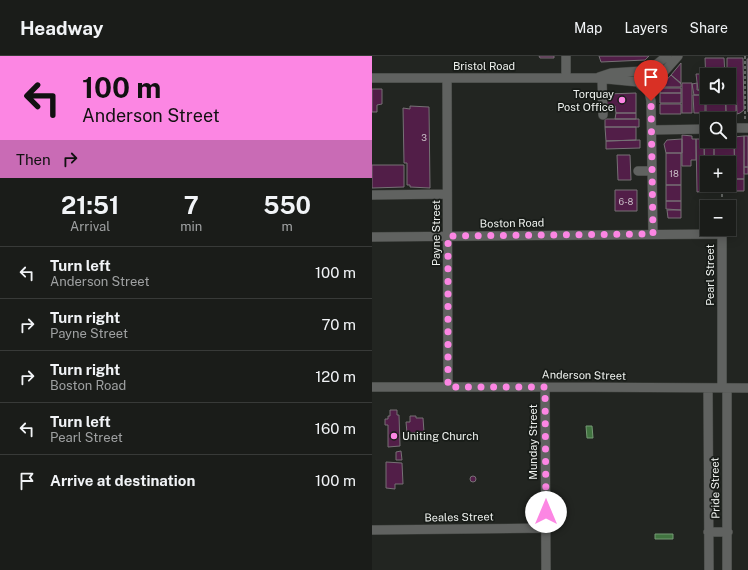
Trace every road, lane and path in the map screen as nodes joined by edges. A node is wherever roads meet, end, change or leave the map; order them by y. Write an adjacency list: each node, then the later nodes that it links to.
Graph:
1 (566, 56): 8 (street)
2 (667, 56): 5 (street)
3 (678, 56): 11 (street)
4 (745, 56): 13 (path)
5 (645, 71): 9 (street, Bristol Road); 10 (street); 11 (street)
6 (372, 78): 7 (street, Bristol Road)
7 (447, 78): 8 (street, Bristol Road); 18 (street, Payne Street)
8 (566, 78): 9 (street, Bristol Road)
9 (599, 78): 10 (street, Bristol Road); 12 (street)
10 (638, 82): 11 (street)
11 (651, 83): 15 (street)
12 (603, 115)
13 (746, 128)
14 (700, 129): 15 (street)
15 (652, 130): 17 (street)
16 (638, 171): 17 (street)
17 (652, 171): 20 (street)
18 (447, 194): 19 (street); 21 (street, Payne Street)
19 (372, 195)
20 (653, 234): 21 (street, Boston Road); 27 (street, Pearl Street)
21 (448, 236): 22 (street, Boston Road); 24 (street, Payne Street)
22 (372, 237)
23 (372, 387): 24 (street, Anderson Street)
24 (448, 387): 25 (street, Anderson Street)
25 (545, 387): 26 (street, Anderson Street); 31 (street, Munday Street)
26 (708, 388): 27 (street, Anderson Street); 29 (street, Pride Street)
27 (724, 388): 28 (street, Anderson Street); 30 (street, Pride Street)
28 (748, 388)
29 (708, 444): 30 (street, Pride Street); 33 (street, Pride Street)
30 (726, 444): 34 (street, Pride Street)
31 (546, 528): 32 (street, Beales Street); 35 (street, Munday Street)
32 (372, 530)
33 (708, 532): 34 (street, Pride Street); 36 (street, Pride Street)
34 (728, 532): 37 (street, Pride Street)
35 (546, 570)
36 (709, 570)
37 (727, 570)

